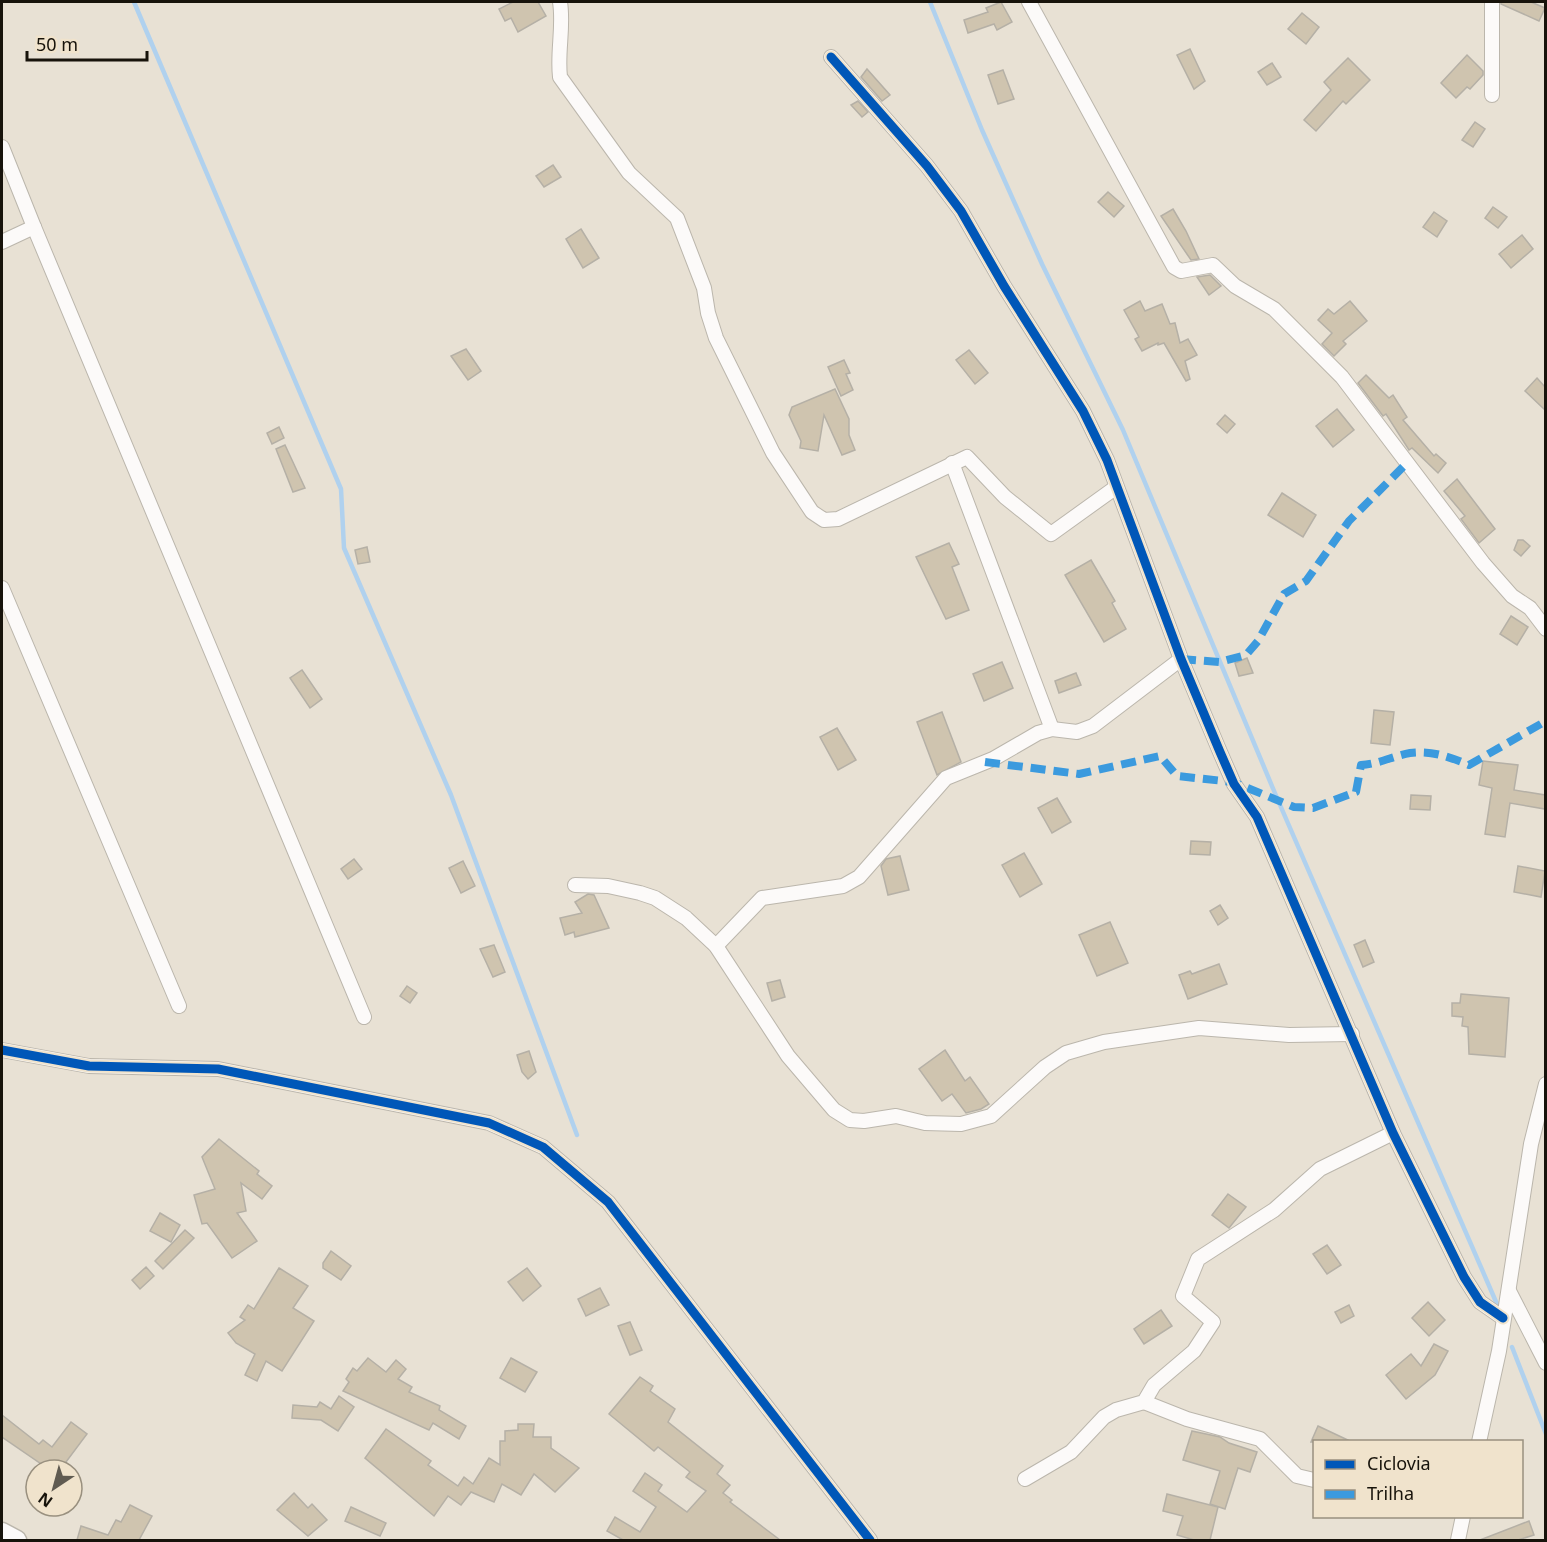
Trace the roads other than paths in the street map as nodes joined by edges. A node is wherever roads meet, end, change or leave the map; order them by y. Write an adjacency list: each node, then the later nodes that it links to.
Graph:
1 (560, 2): 9 (street)
2 (1029, 2): 12 (street)
3 (1492, 2): 5 (street)
4 (831, 57): 10 (street)
5 (1492, 95)
6 (2, 147): 7 (street)
7 (34, 227): 8 (street); 18 (street)
8 (2, 242)
9 (952, 463): 10 (street); 14 (street)
10 (1115, 488): 13 (street)
11 (2, 588): 17 (street)
12 (1545, 629)
13 (1181, 659): 14 (street); 19 (street)
14 (1052, 729): 16 (street)
15 (575, 885): 16 (street)
16 (716, 946): 19 (street)
17 (179, 1006)
18 (364, 1017)
19 (1352, 1034): 22 (street)
20 (2, 1050): 35 (street)
21 (1545, 1084): 24 (street)
22 (1394, 1133): 26 (street); 28 (street)
23 (1545, 1141): 24 (street)
24 (1531, 1144): 25 (street)
25 (1509, 1291): 26 (street); 27 (street)
26 (1503, 1318): 29 (street)
27 (1545, 1363)
28 (1144, 1402): 30 (street); 31 (street)
29 (1479, 1440)
30 (1026, 1479)
31 (1313, 1480)
32 (1461, 1518): 36 (street)
33 (2, 1532): 34 (main road)
34 (16, 1540)
35 (870, 1540)
36 (1458, 1540)

